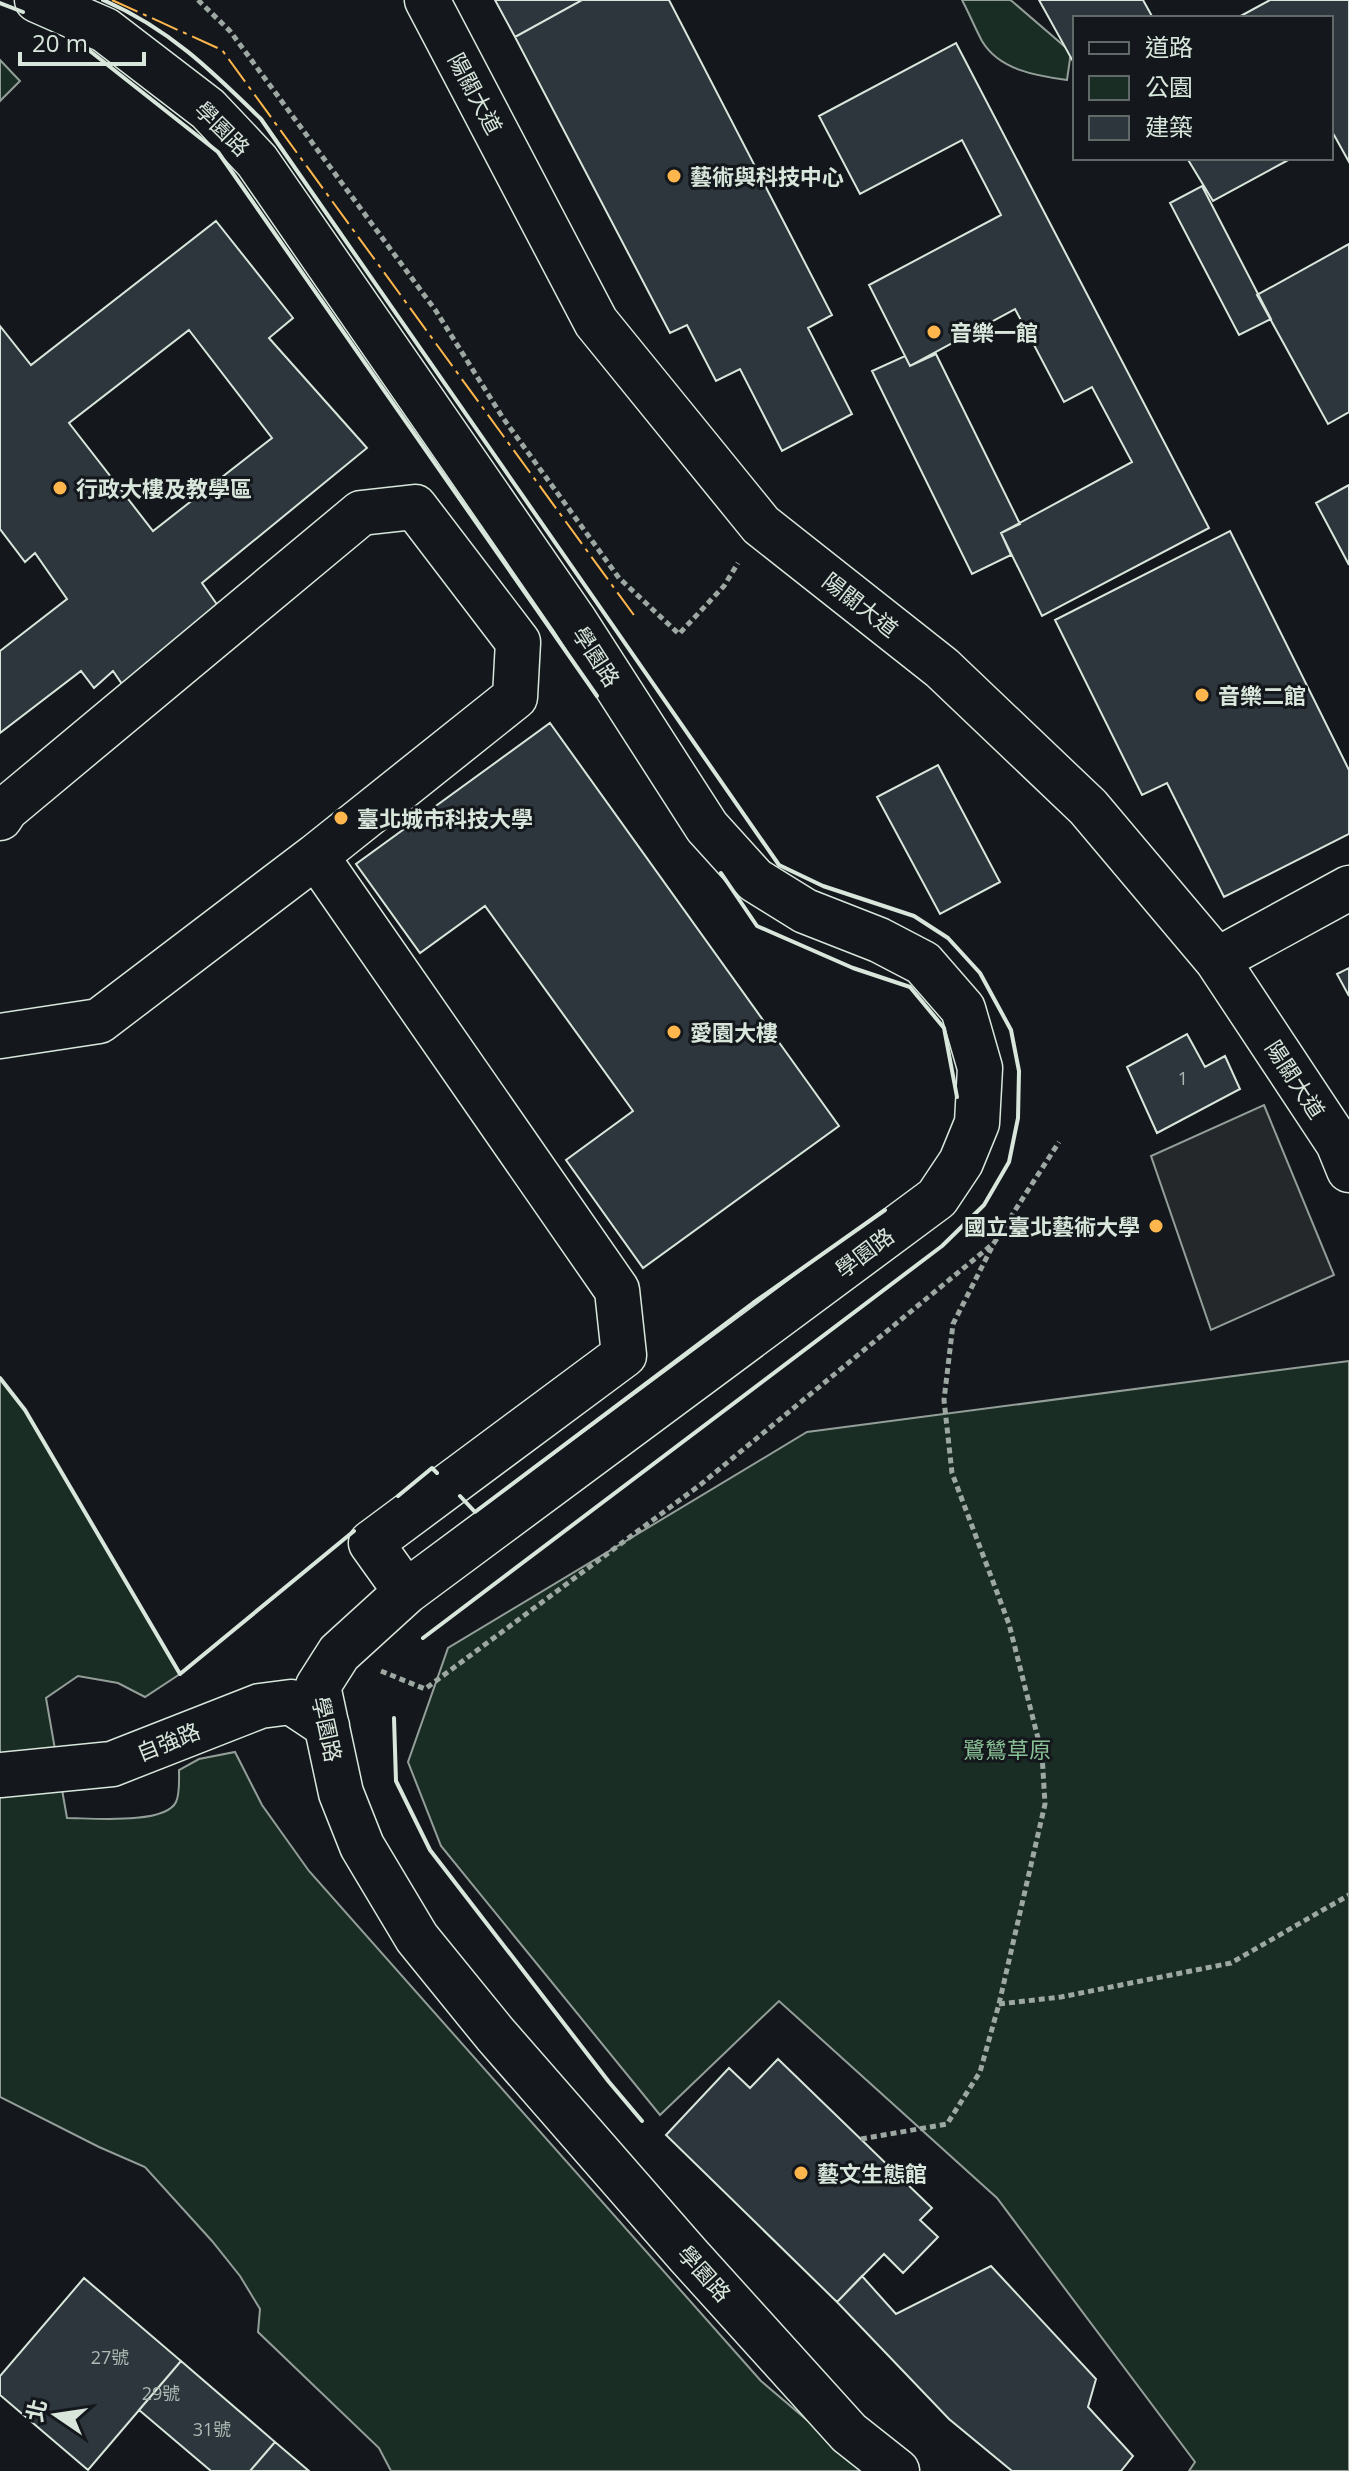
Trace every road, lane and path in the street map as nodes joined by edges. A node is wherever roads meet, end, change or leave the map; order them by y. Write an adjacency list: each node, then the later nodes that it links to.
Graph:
1 (37, 0): 13 (street, 學園路)
2 (198, 0): 4 (path)
3 (427, 0): 4 (street, 陽關大道)
4 (761, 525): 8 (street, 陽關大道)
5 (0, 818): 6 (street)
6 (316, 856): 9 (street); 13 (street)
7 (1349, 888): 8 (street)
8 (1217, 960): 11 (street, 陽關大道)
9 (0, 1036)
10 (1059, 1142): 12 (path)
11 (1349, 1170)
12 (994, 1243): 14 (path); 18 (path)
13 (406, 1592): 15 (street, 學園路)
14 (379, 1670)
15 (327, 1726): 16 (street, 自強路); 20 (street, 學園路)
16 (0, 1775)
17 (1349, 1895): 18 (path)
18 (999, 2004): 19 (path)
19 (861, 2139)
20 (897, 2471)

